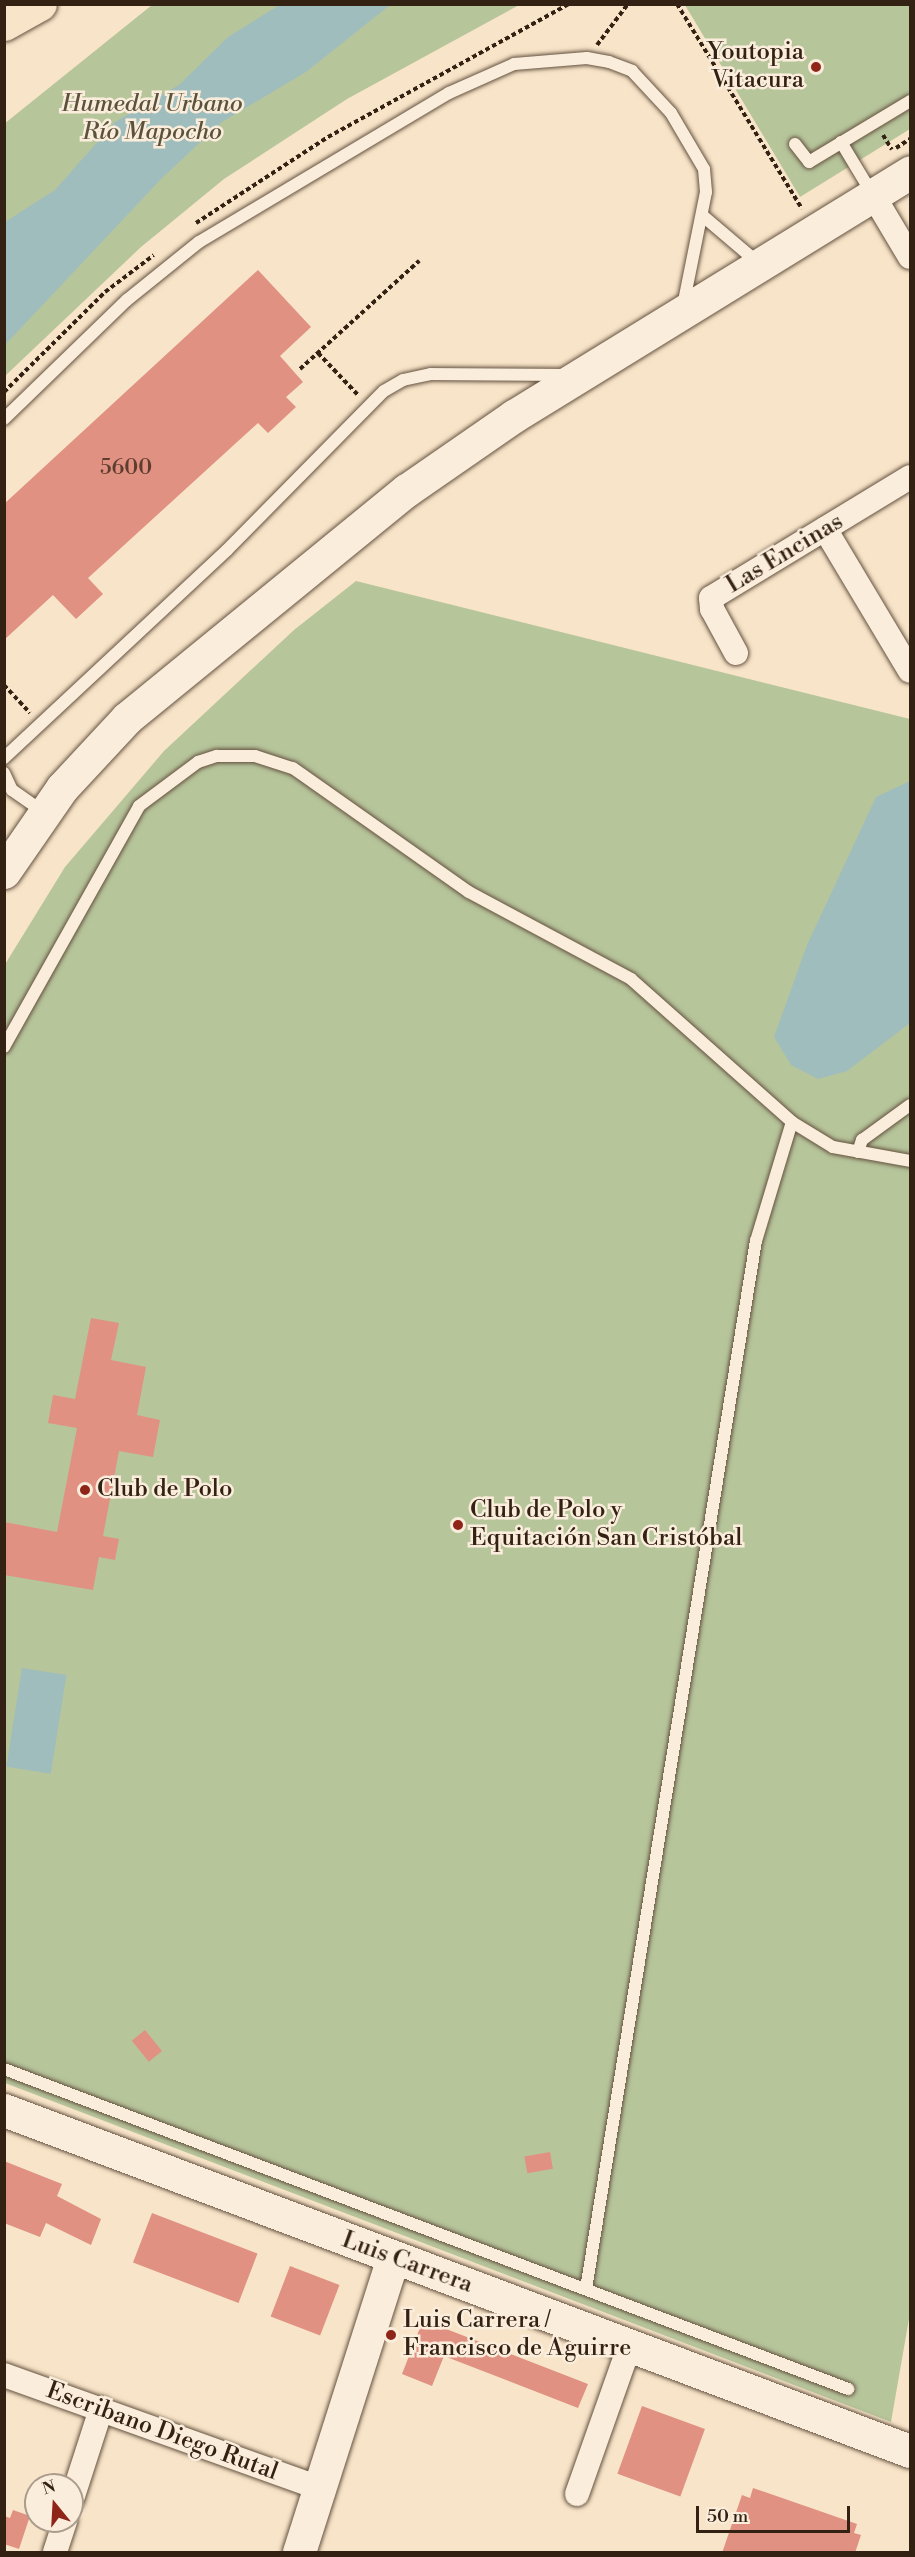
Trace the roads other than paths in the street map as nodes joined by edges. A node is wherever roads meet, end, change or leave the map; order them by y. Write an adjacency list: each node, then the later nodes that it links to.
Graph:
1 (40, 4): 2 (highway)
2 (4, 24)
3 (910, 101): 4 (lane)
4 (841, 142): 5 (lane); 7 (lane)
5 (795, 144)
6 (910, 172): 7 (street)
7 (873, 195): 9 (street); 10 (street)
8 (703, 216): 10 (lane); 11 (lane); 13 (lane)
9 (910, 257)
10 (760, 264): 11 (street)
11 (681, 313): 12 (street)
12 (581, 375): 18 (lane); 20 (street)
13 (4, 419)
14 (910, 477): 15 (street, Las Encinas)
15 (825, 529): 16 (street, Las Encinas); 17 (street)
16 (736, 653)
17 (910, 671)
18 (4, 758)
19 (4, 773): 20 (lane)
20 (44, 812): 21 (street)
21 (4, 872)
22 (4, 1047): 24 (lane)
23 (910, 1106): 25 (lane)
24 (792, 1122): 25 (lane); 30 (lane)
25 (858, 1152): 26 (lane)
26 (910, 1161)
27 (4, 2069): 30 (lane)
28 (4, 2110): 29 (street, Luis Carrera)
29 (393, 2258): 31 (street, Luis Carrera); 37 (street)
30 (586, 2289): 33 (lane)
31 (630, 2344): 35 (street, Luis Carrera); 38 (street)
32 (4, 2375): 34 (street, Escribano Diego Rutal)
33 (848, 2389)
34 (101, 2409): 36 (street); 37 (street, Escribano Diego Rutal)
35 (910, 2451)
36 (80, 2473)
37 (319, 2488): 40 (street)
38 (577, 2494)
39 (61, 2533): 41 (street)
40 (299, 2552)
41 (55, 2553)

